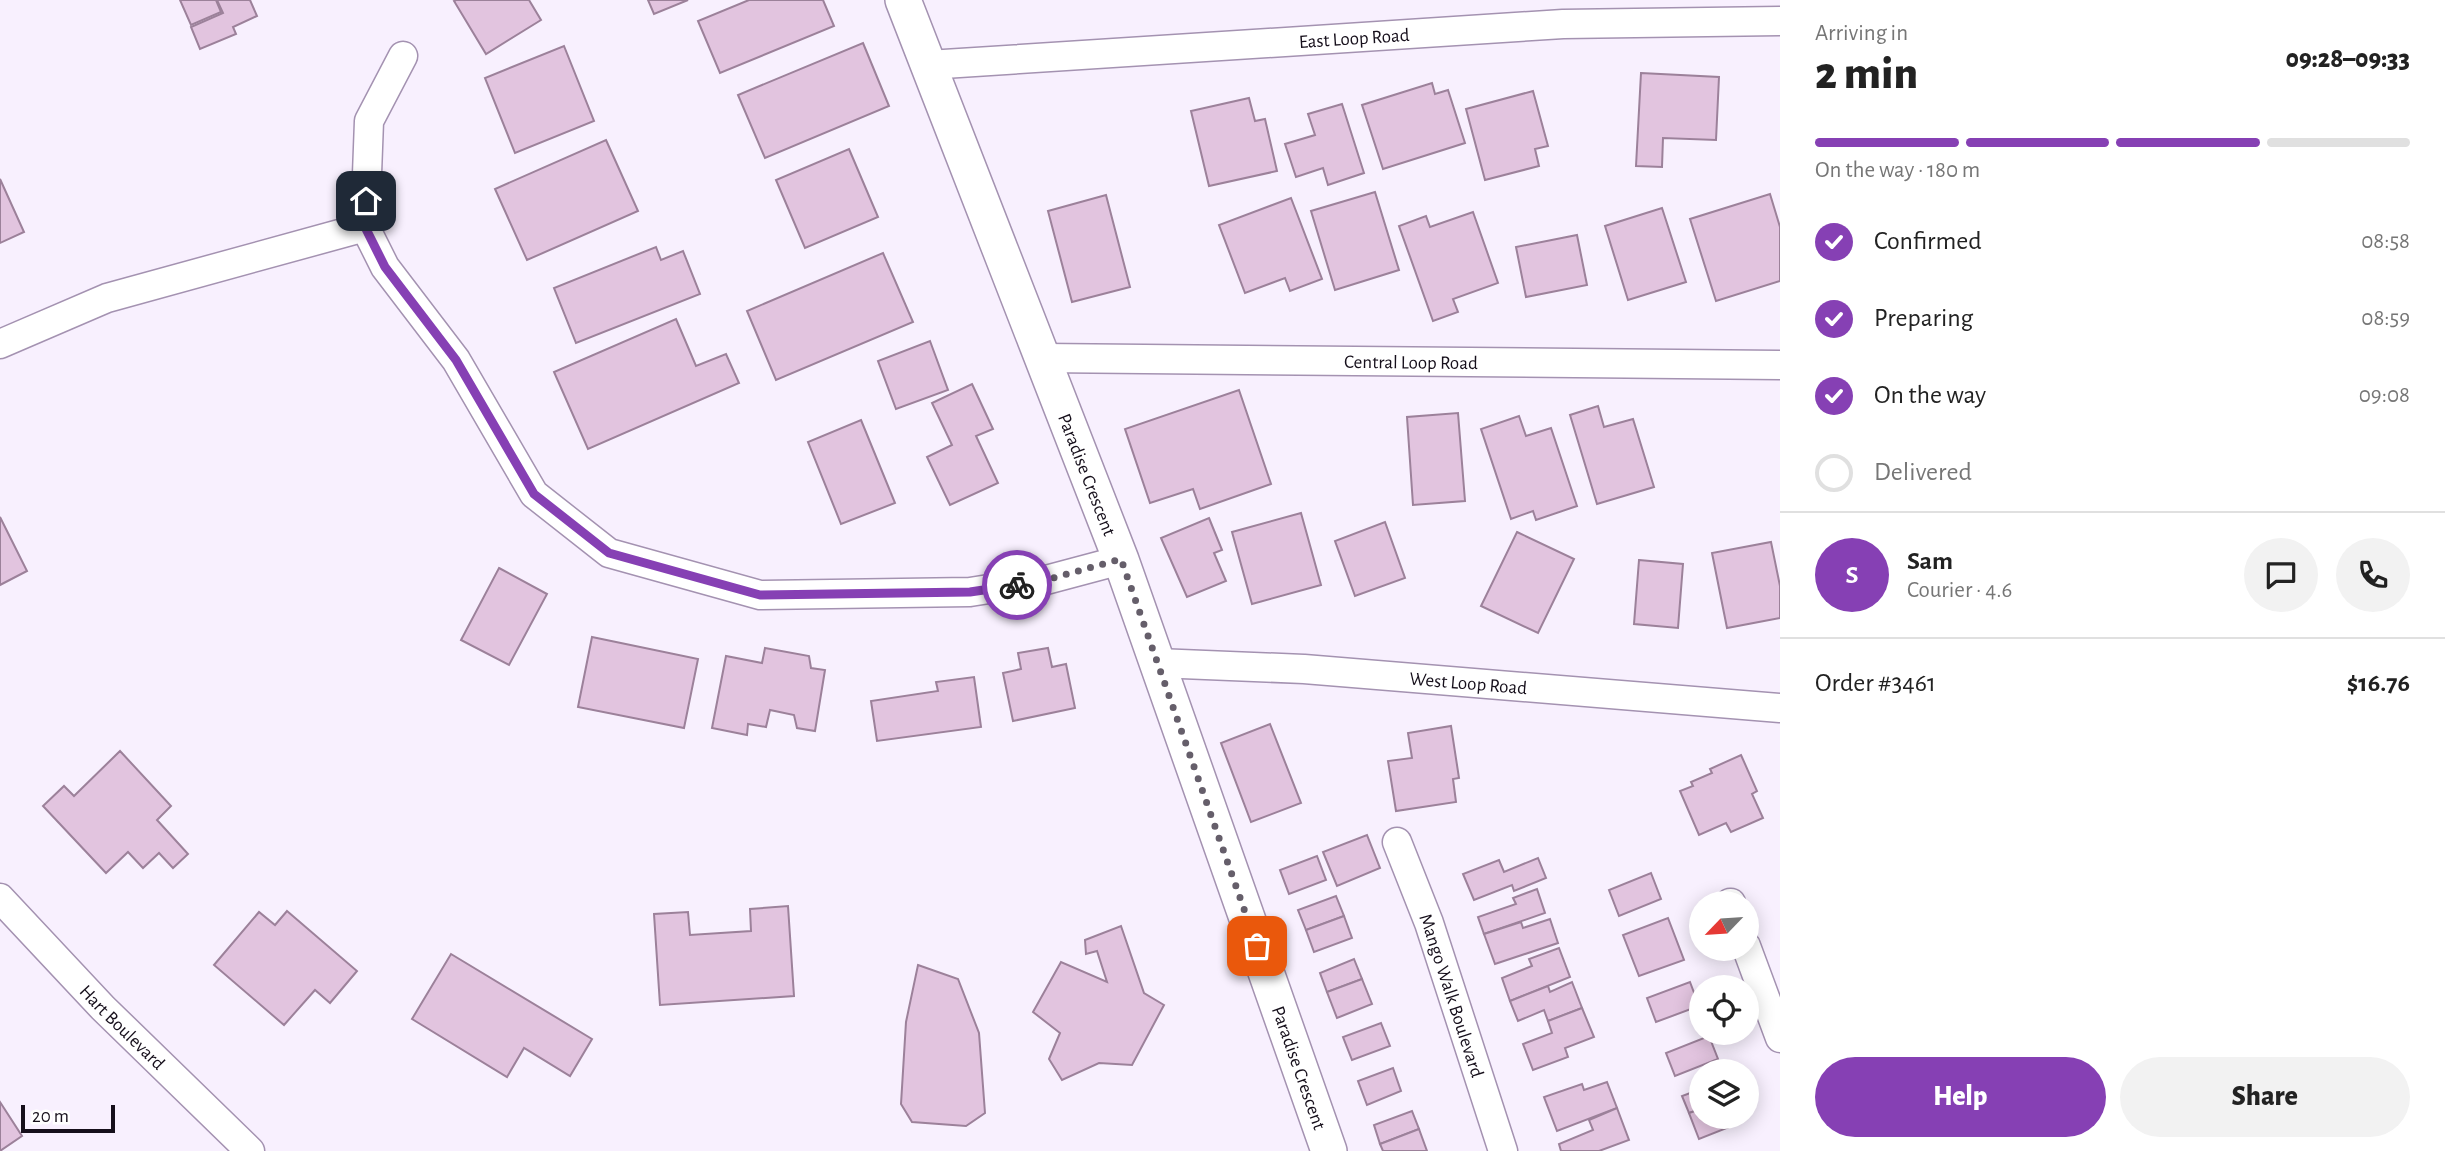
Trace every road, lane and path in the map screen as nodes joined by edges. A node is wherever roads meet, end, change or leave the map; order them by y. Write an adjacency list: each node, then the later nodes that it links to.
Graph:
1 (903, 0): 4 (street, Paradise Crescent)
2 (1780, 22): 4 (street, East Loop Road)
3 (403, 56): 5 (street)
4 (928, 65): 7 (street, Paradise Crescent)
5 (365, 227): 6 (street); 9 (street)
6 (0, 344)
7 (1042, 358): 8 (street, Central Loop Road); 9 (street, Paradise Crescent)
8 (1780, 365)
9 (1121, 559): 10 (street, Paradise Crescent)
10 (1157, 663): 11 (street, West Loop Road); 17 (street, Paradise Crescent)
11 (1780, 708)
12 (1397, 842): 18 (street, Mango Walk Boulevard)
13 (0, 898): 16 (street, Hart Boulevard)
14 (1752, 961): 15 (street)
15 (1780, 1038)
16 (250, 1151)
17 (1329, 1151)
18 (1503, 1151)

